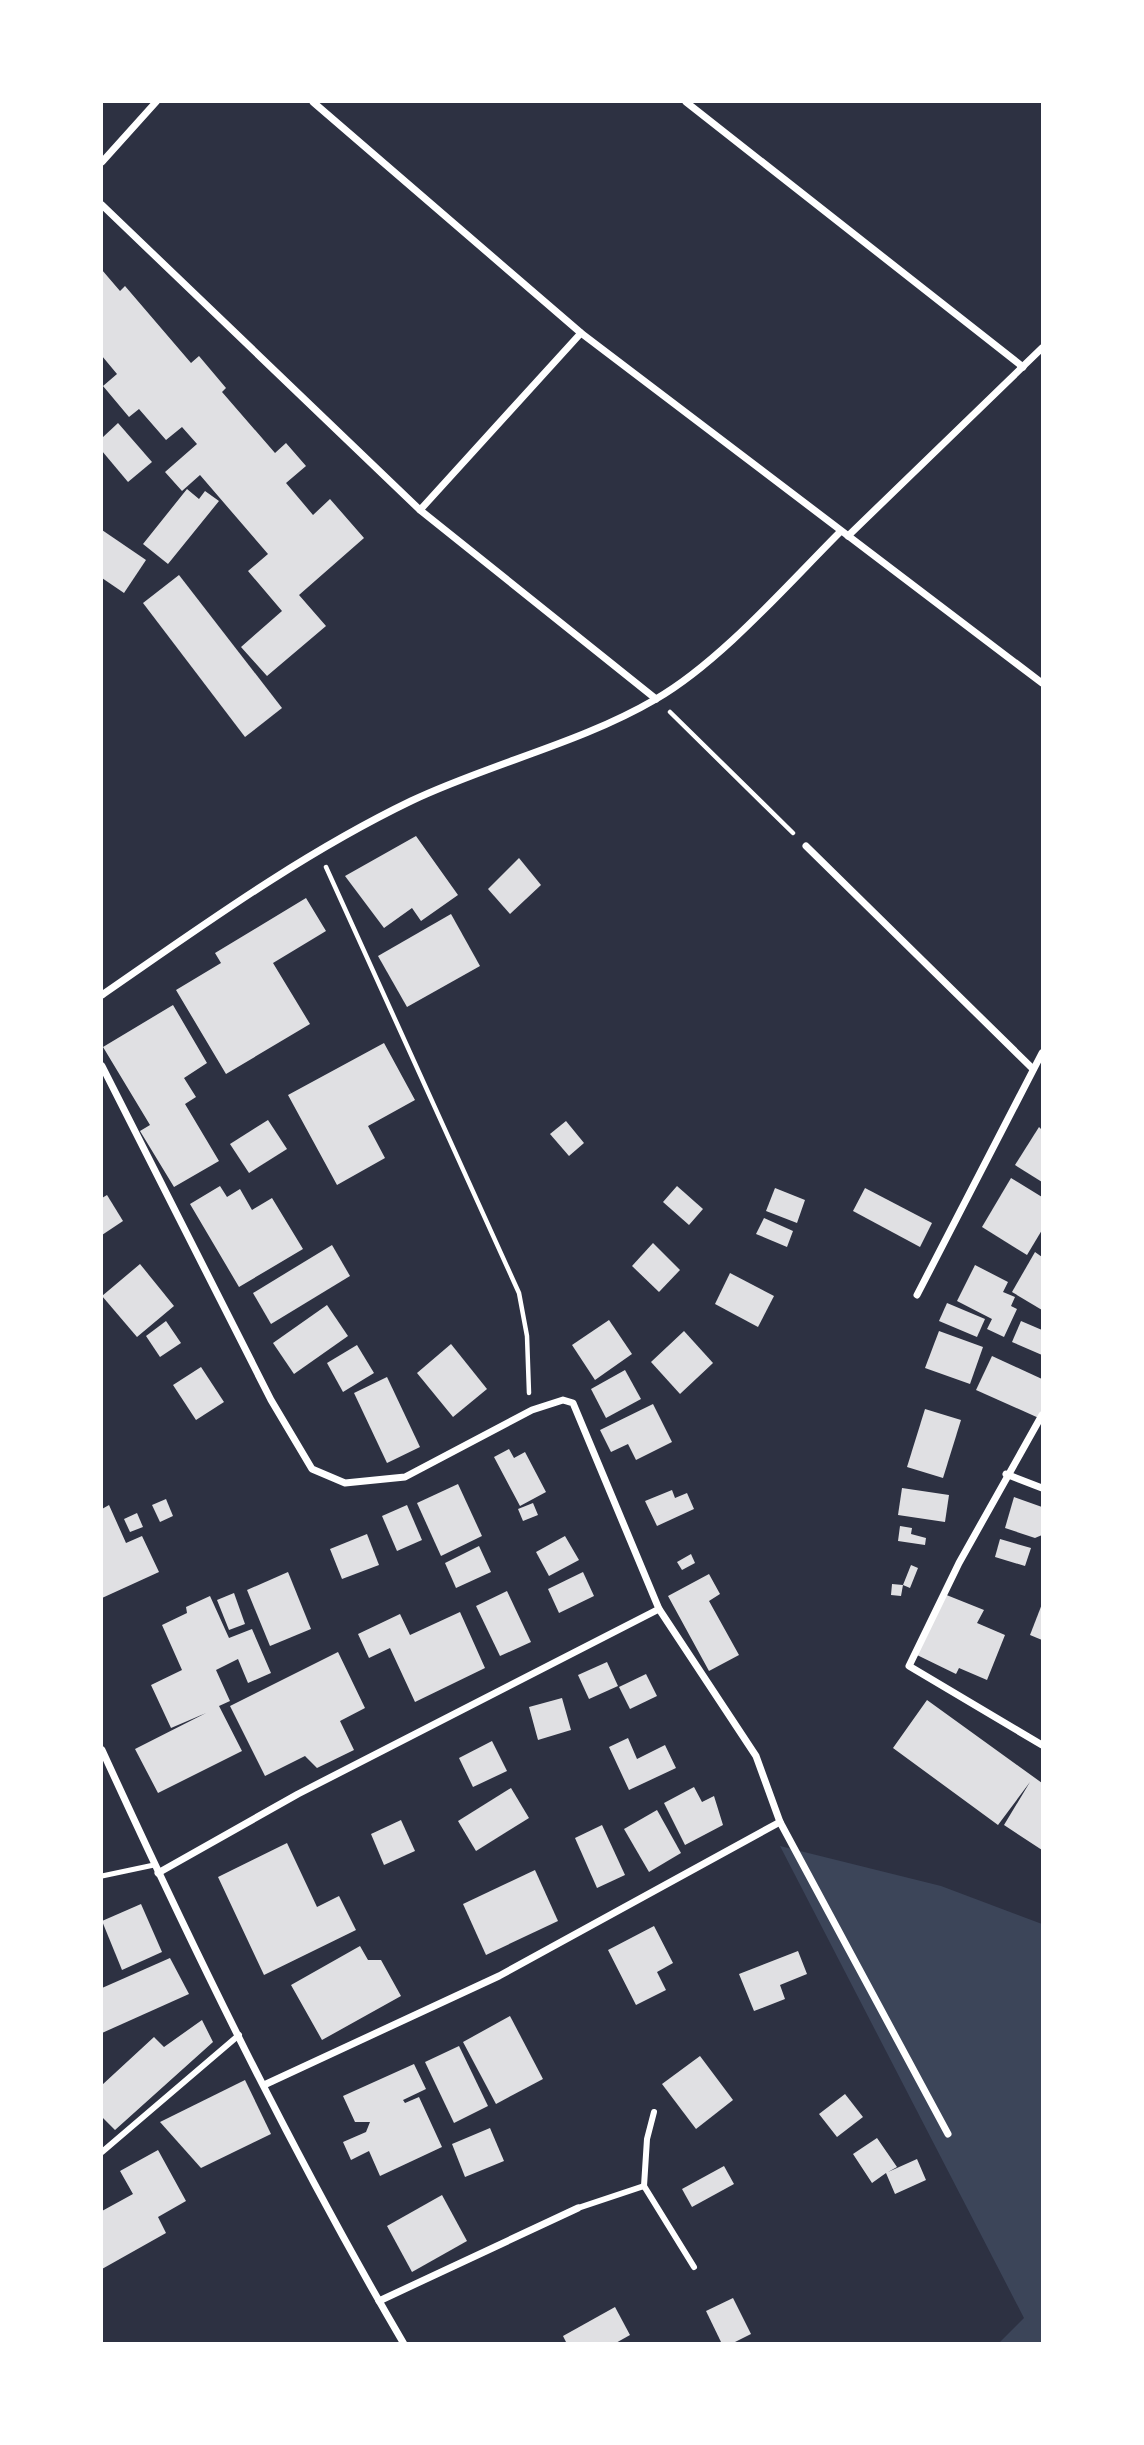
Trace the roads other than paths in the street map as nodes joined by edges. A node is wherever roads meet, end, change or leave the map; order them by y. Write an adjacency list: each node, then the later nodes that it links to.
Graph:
1 (156, 102): 4 (street)
2 (313, 102): 6 (street)
3 (686, 102): 8 (street)
4 (102, 162)
5 (102, 205): 9 (street)
6 (580, 333): 9 (street); 10 (street)
7 (1042, 348): 8 (street)
8 (1023, 367): 10 (street)
9 (420, 510): 12 (street)
10 (844, 534): 11 (street); 12 (street)
11 (1042, 683)
12 (656, 699): 14 (street)
13 (806, 846): 17 (street)
14 (102, 995)
15 (1042, 1053): 17 (street)
16 (102, 1066): 22 (street)
17 (1033, 1069): 18 (street)
18 (918, 1295)
19 (1042, 1415): 20 (street)
20 (1006, 1474): 21 (street); 23 (street)
21 (1042, 1488)
22 (659, 1609): 25 (street); 26 (street)
23 (1042, 1745)
24 (102, 1753): 26 (street)
25 (780, 1822): 29 (street); 31 (street)
26 (156, 1869): 27 (lane); 28 (street)
27 (102, 1876)
28 (239, 2035): 29 (street); 32 (street)
29 (264, 2085): 36 (street)
30 (654, 2112): 33 (street)
31 (948, 2134)
32 (102, 2152)
33 (644, 2186): 34 (street); 35 (street)
34 (578, 2208): 36 (street)
35 (694, 2267)
36 (379, 2301): 37 (street)
37 (404, 2343)

